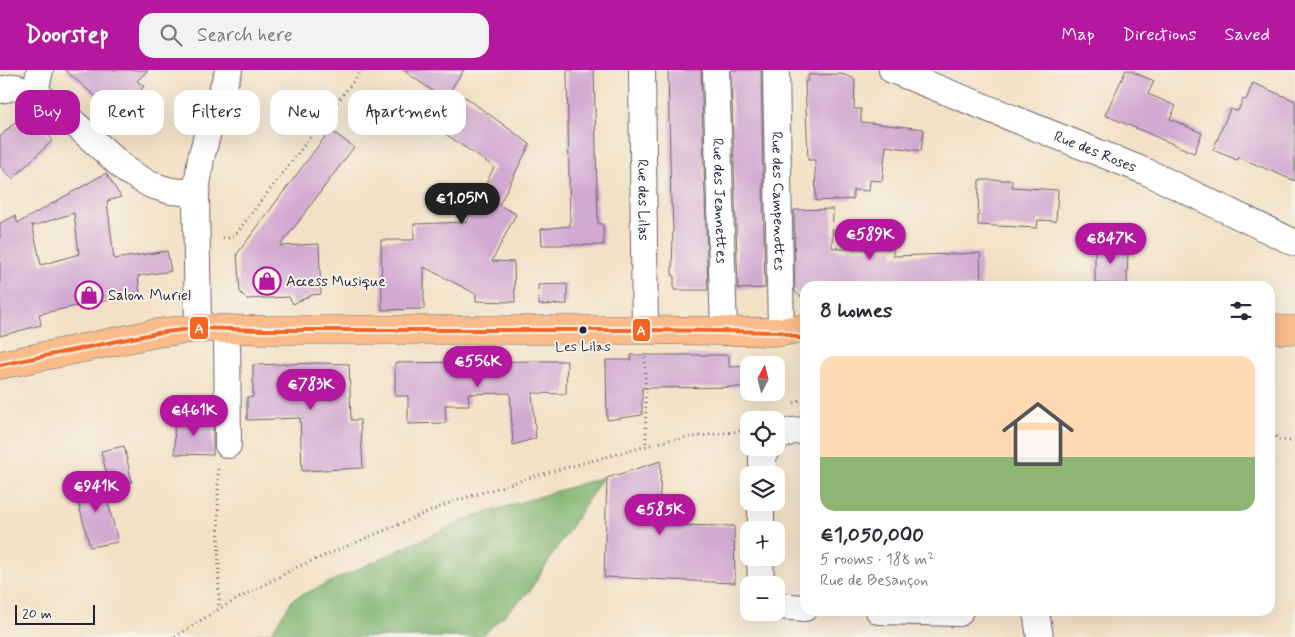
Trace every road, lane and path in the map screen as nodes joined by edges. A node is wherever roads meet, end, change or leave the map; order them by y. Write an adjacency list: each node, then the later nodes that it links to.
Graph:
1 (229, 70): 9 (street)
2 (362, 70): 10 (path)
3 (642, 70): 14 (street, Rue des Lilas)
4 (716, 70): 15 (street, Rue des Jeannettes)
5 (776, 70): 16 (street, Rue des Campenottes)
6 (892, 70): 11 (street, Rue des Roses)
7 (37, 82): 8 (street); 9 (street)
8 (0, 90)
9 (196, 193): 10 (street)
10 (197, 239): 12 (street)
11 (1295, 243)
12 (198, 328): 13 (main road); 17 (main road)
13 (227, 329): 14 (main road); 23 (street)
14 (645, 330): 15 (main road); 24 (path)
15 (724, 332): 16 (main road)
16 (797, 333)
17 (0, 365)
18 (800, 430): 20 (street)
19 (740, 431): 24 (path)
20 (785, 434)
21 (1275, 435): 22 (path)
22 (1295, 441)
23 (228, 445): 26 (path)
24 (646, 446): 26 (path)
25 (785, 607): 27 (street)
26 (219, 608): 29 (path)
27 (800, 608)
28 (1037, 616): 30 (street)
29 (175, 637)
30 (1040, 637)

